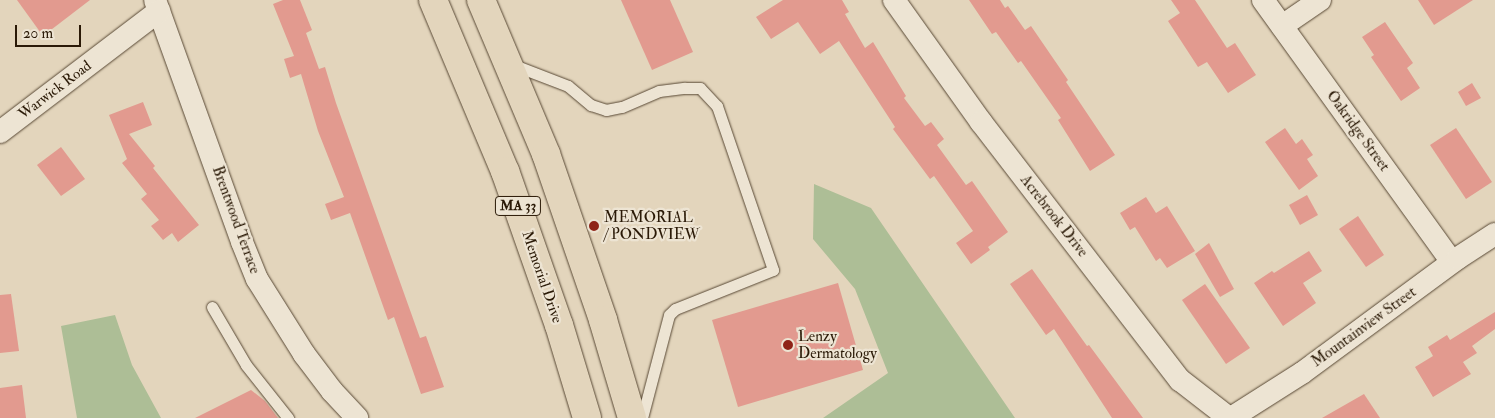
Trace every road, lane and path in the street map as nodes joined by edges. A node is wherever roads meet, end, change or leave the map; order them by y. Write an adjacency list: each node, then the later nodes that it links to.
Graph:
1 (433, 0): 15 (main road, Memorial Drive / MA 33)
2 (481, 0): 8 (main road, MA 33)
3 (894, 0): 18 (street, Acrebrook Drive)
4 (1263, 0): 7 (street, Oakridge Street)
5 (1320, 0): 7 (street)
6 (157, 6): 9 (street, Warwick Road); 14 (street, Brentwood Terrace)
7 (1282, 26): 11 (street, Oakridge Street)
8 (509, 63): 16 (main road, MA 33); 17 (lane)
9 (0, 132)
10 (1495, 234): 11 (street, Mountainview Street)
11 (1452, 262): 18 (street, Mountainview Street)
12 (212, 307): 13 (lane)
13 (288, 418)
14 (357, 418)
15 (587, 418)
16 (632, 418)
17 (642, 418)
18 (1230, 418)

